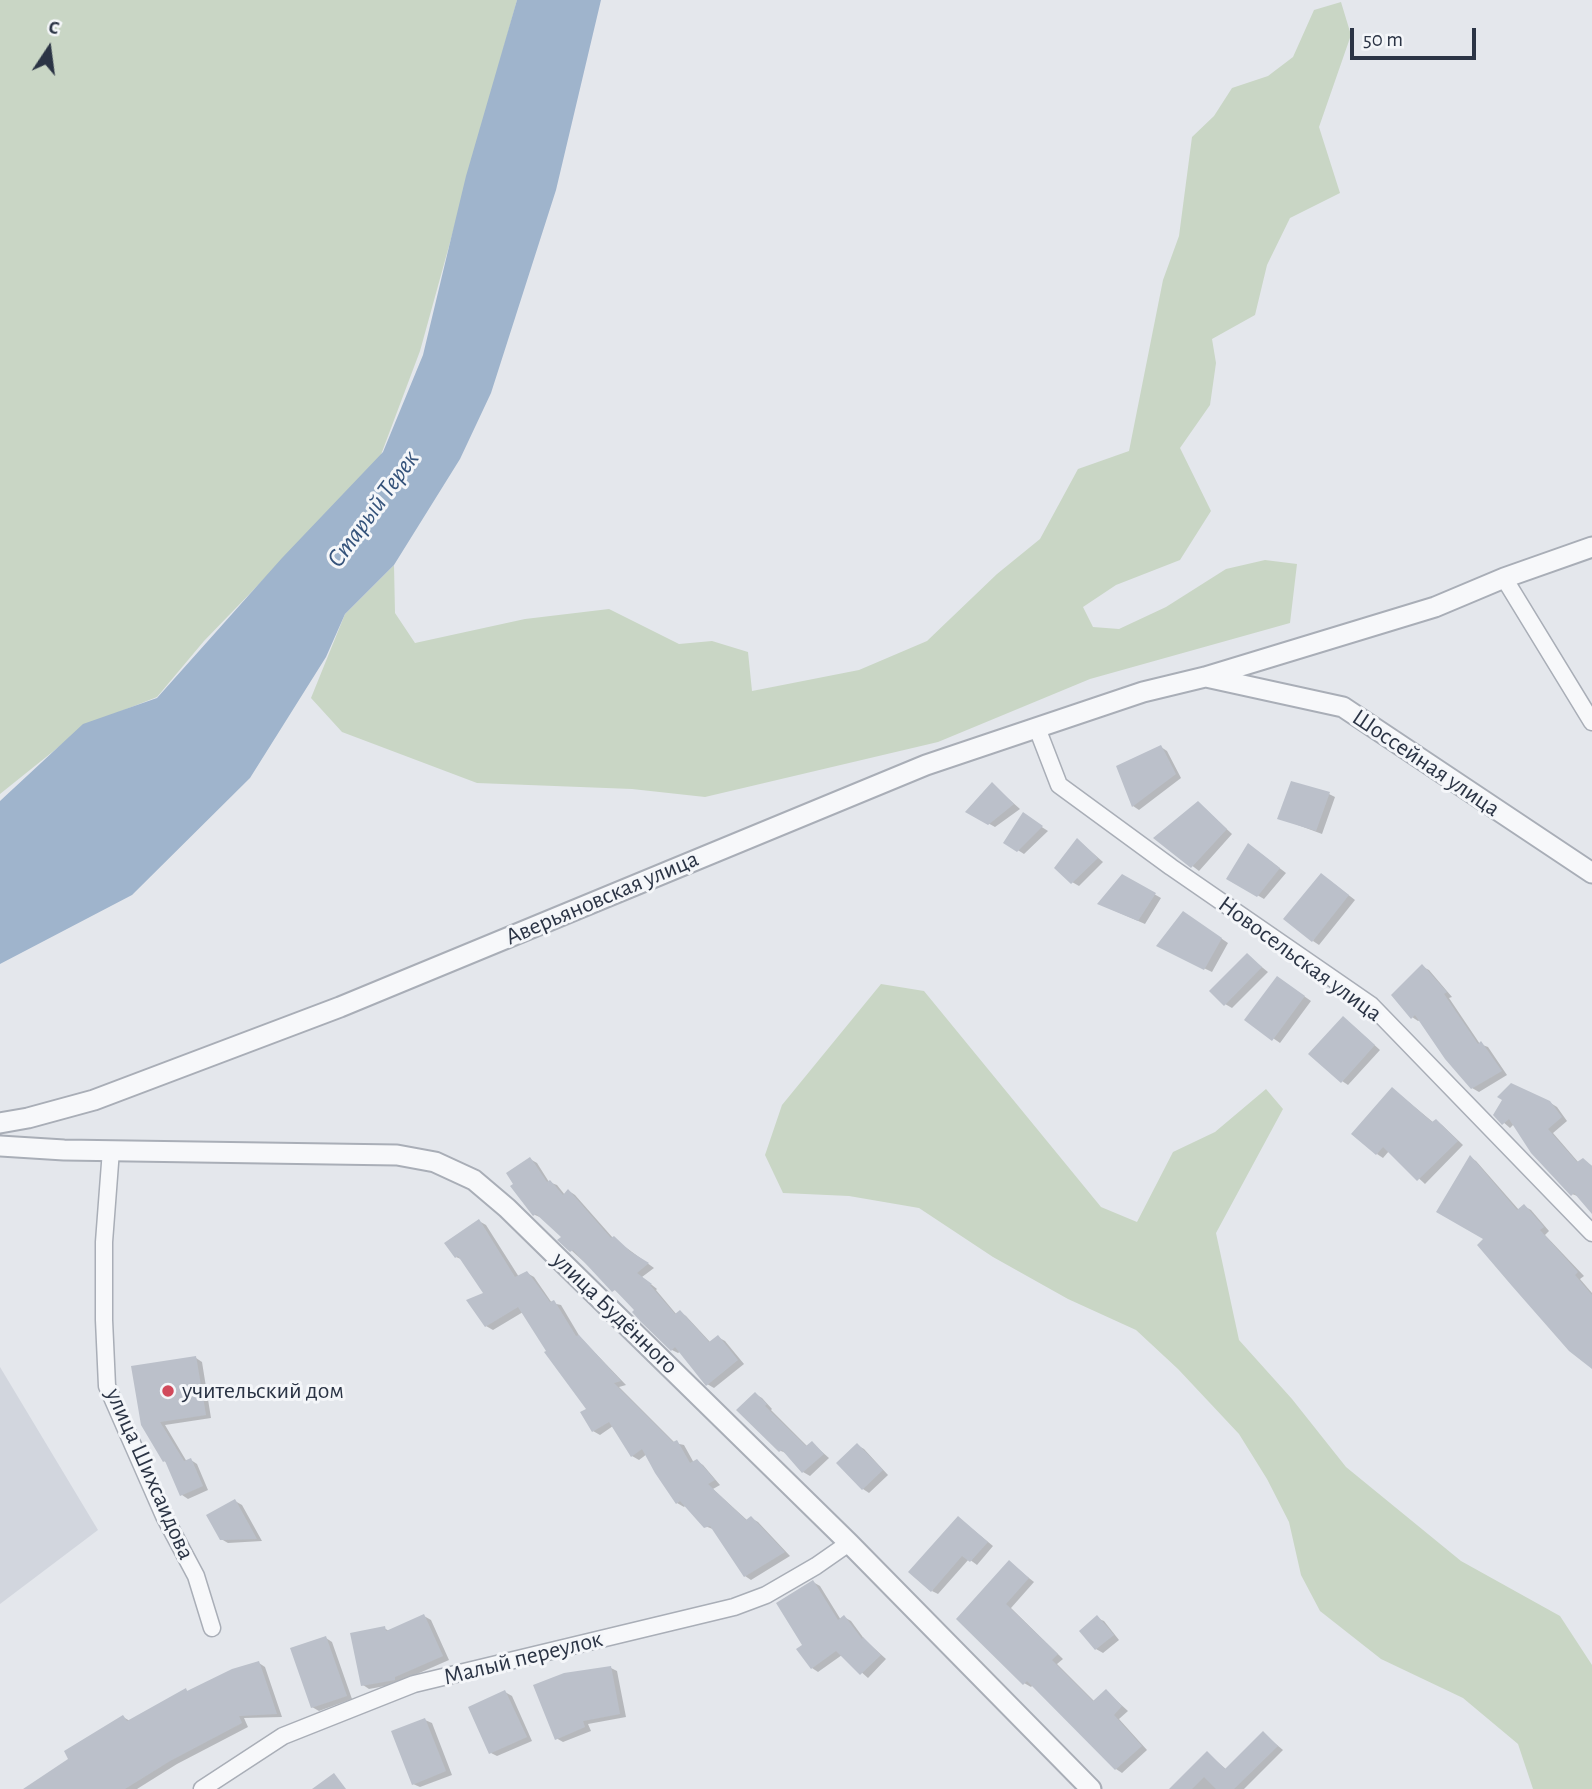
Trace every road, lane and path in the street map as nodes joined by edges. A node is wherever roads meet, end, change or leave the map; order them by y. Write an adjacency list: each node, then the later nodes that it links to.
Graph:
1 (1592, 547): 2 (street, Аверьяновская улица)
2 (1504, 578): 3 (street, Аверьяновская улица); 4 (street)
3 (1205, 677): 5 (street, Аверьяновская улица); 6 (street, Шоссейная улица)
4 (1592, 722)
5 (1037, 728): 7 (street, Аверьяновская улица); 10 (street, Новосельская улица)
6 (1592, 873)
7 (0, 1123)
8 (0, 1146): 9 (street, улица Будённого)
9 (111, 1150): 11 (street, улица Будённого); 12 (street, улица Шихсаидова)
10 (1592, 1233)
11 (849, 1543): 13 (street, Малый переулок); 14 (street, улица Будённого)
12 (212, 1628)
13 (202, 1789)
14 (1091, 1789)

